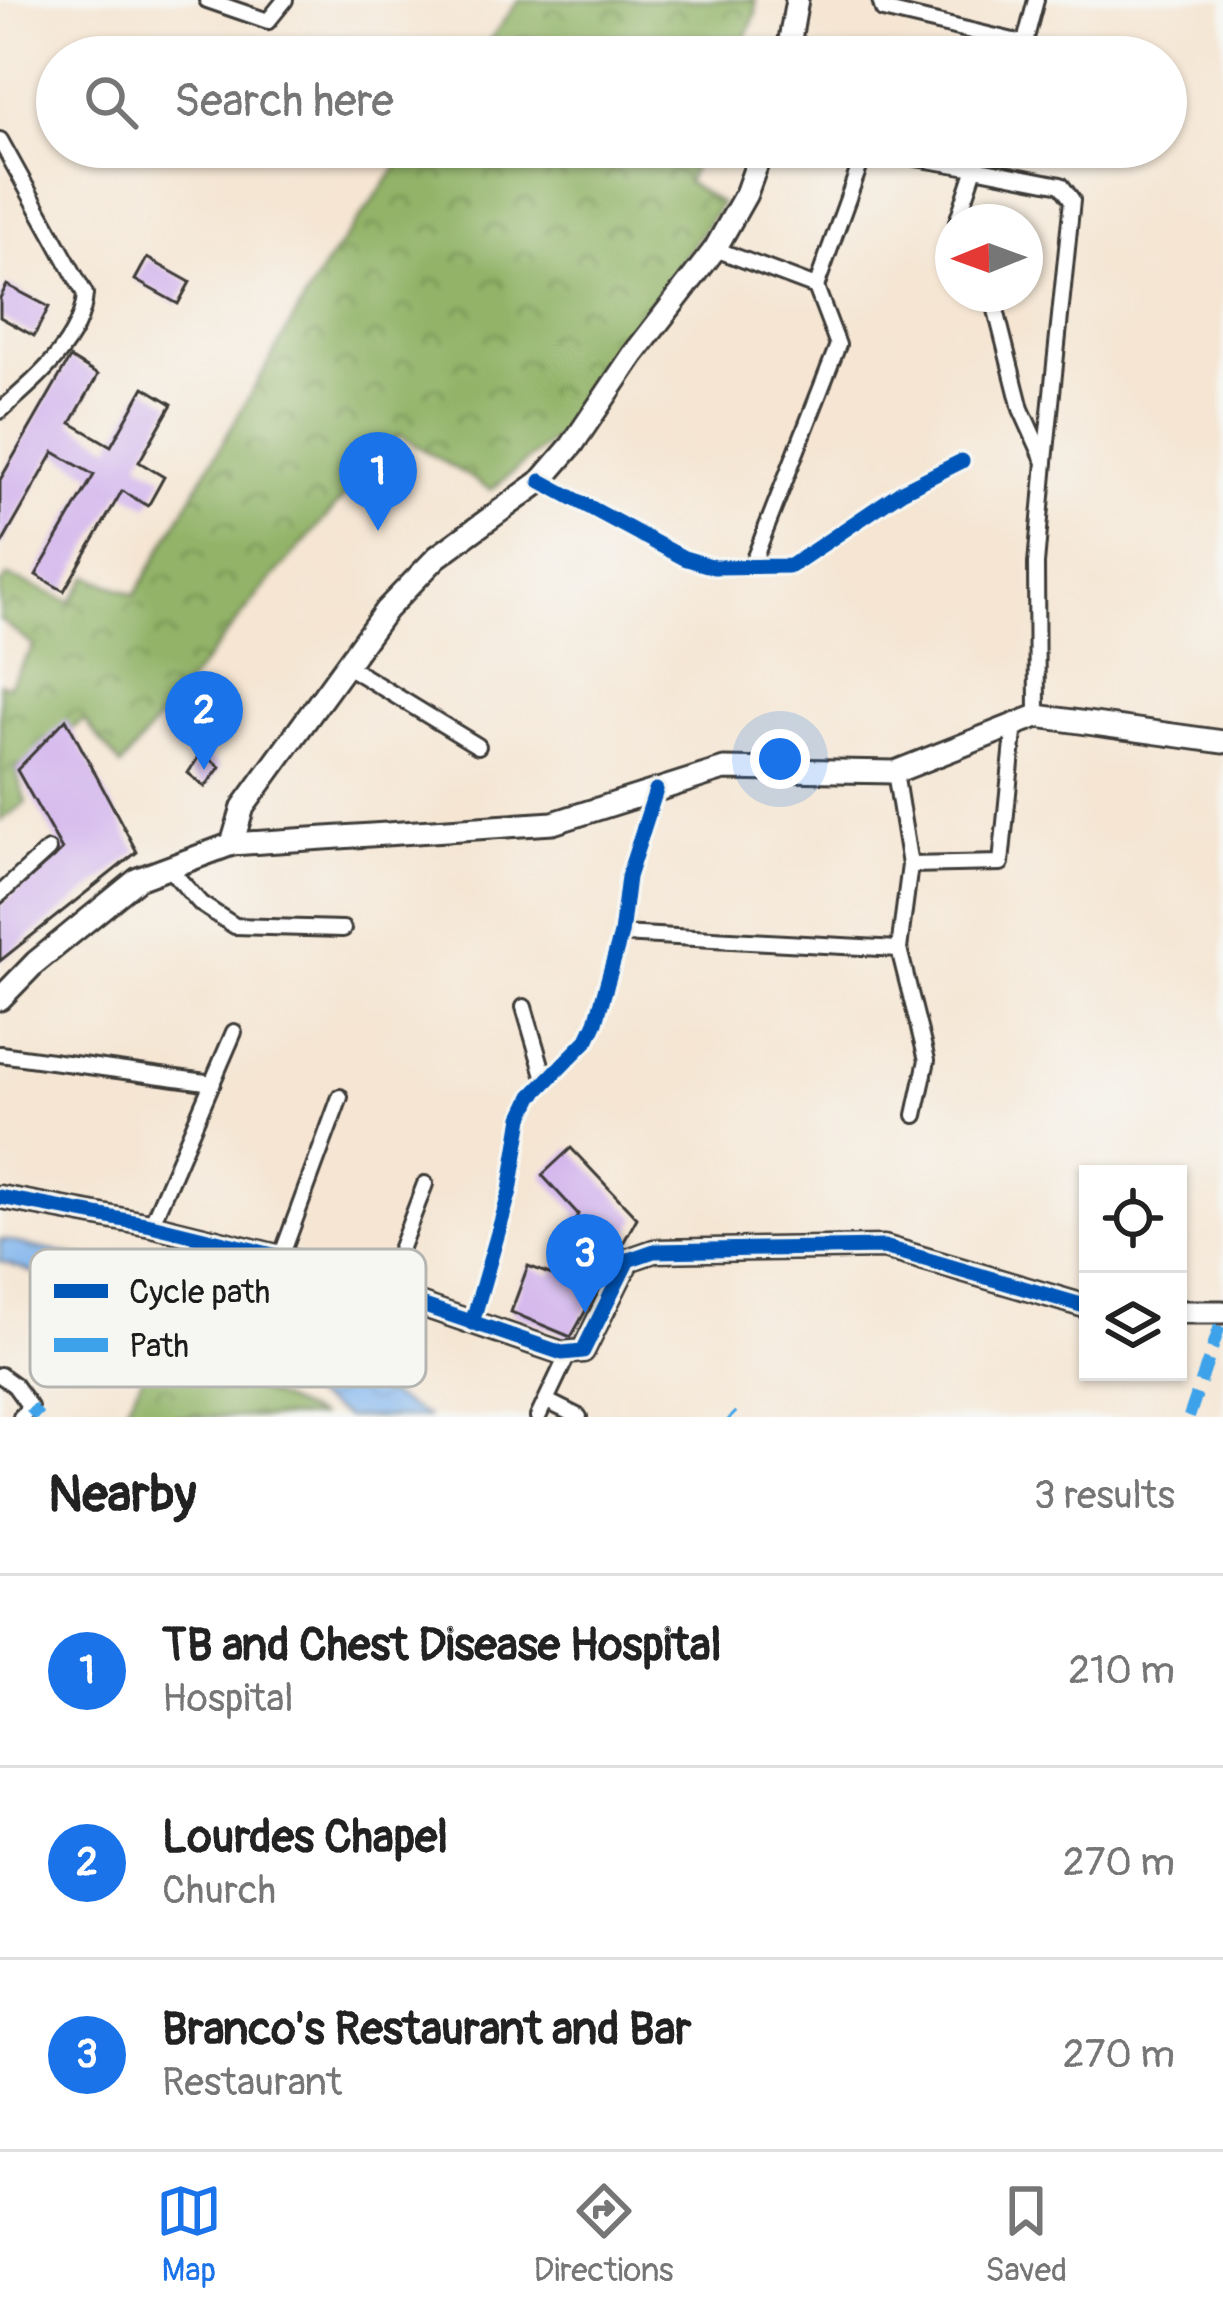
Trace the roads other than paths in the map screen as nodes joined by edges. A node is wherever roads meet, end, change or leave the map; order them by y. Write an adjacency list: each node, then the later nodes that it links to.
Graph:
1 (207, 0): 2 (street)
2 (285, 0)
3 (797, 0): 6 (main road)
4 (880, 0): 7 (street)
5 (1036, 0): 8 (street)
6 (791, 36)
7 (972, 36)
8 (1027, 36)
9 (0, 140): 17 (street)
10 (755, 168): 14 (main road)
11 (851, 168): 15 (street)
12 (975, 168): 13 (street); 19 (street)
13 (963, 204)
14 (715, 249): 15 (street); 20 (main road)
15 (816, 287): 21 (street)
16 (997, 312): 19 (street)
17 (0, 411)
18 (962, 461): 21 (street)
19 (1045, 462): 23 (street)
20 (541, 481): 21 (street); 22 (main road)
21 (751, 567)
22 (346, 667): 26 (street); 29 (main road)
23 (1037, 716): 24 (main road); 25 (main road)
24 (1015, 723): 27 (main road); 31 (street)
25 (1223, 742)
26 (478, 746)
27 (896, 772): 28 (main road); 31 (street)
28 (656, 790): 29 (main road); 35 (street)
29 (232, 844): 32 (main road)
30 (49, 850): 33 (street)
31 (910, 865): 36 (street)
32 (167, 866): 34 (street); 37 (main road)
33 (0, 894)
34 (343, 929)
35 (621, 934): 36 (street); 41 (street)
36 (899, 949): 44 (street)
37 (0, 999)
38 (524, 1006): 41 (street)
39 (234, 1032): 42 (street)
40 (0, 1054): 42 (street)
41 (545, 1082): 55 (street)
42 (213, 1083): 47 (street)
43 (340, 1097): 49 (street)
44 (915, 1115)
45 (425, 1184): 50 (street)
46 (0, 1197): 47 (main road)
47 (151, 1225): 48 (main road)
48 (248, 1249)
49 (284, 1249)
50 (400, 1249)
51 (1079, 1303): 56 (main road)
52 (426, 1307): 55 (main road)
53 (1187, 1312): 54 (main road)
54 (1223, 1312)
55 (472, 1323): 56 (main road)
56 (569, 1352): 58 (street)
57 (0, 1375): 59 (street)
58 (547, 1401): 60 (street); 61 (street)
59 (22, 1417)
60 (538, 1417)
61 (579, 1417)

